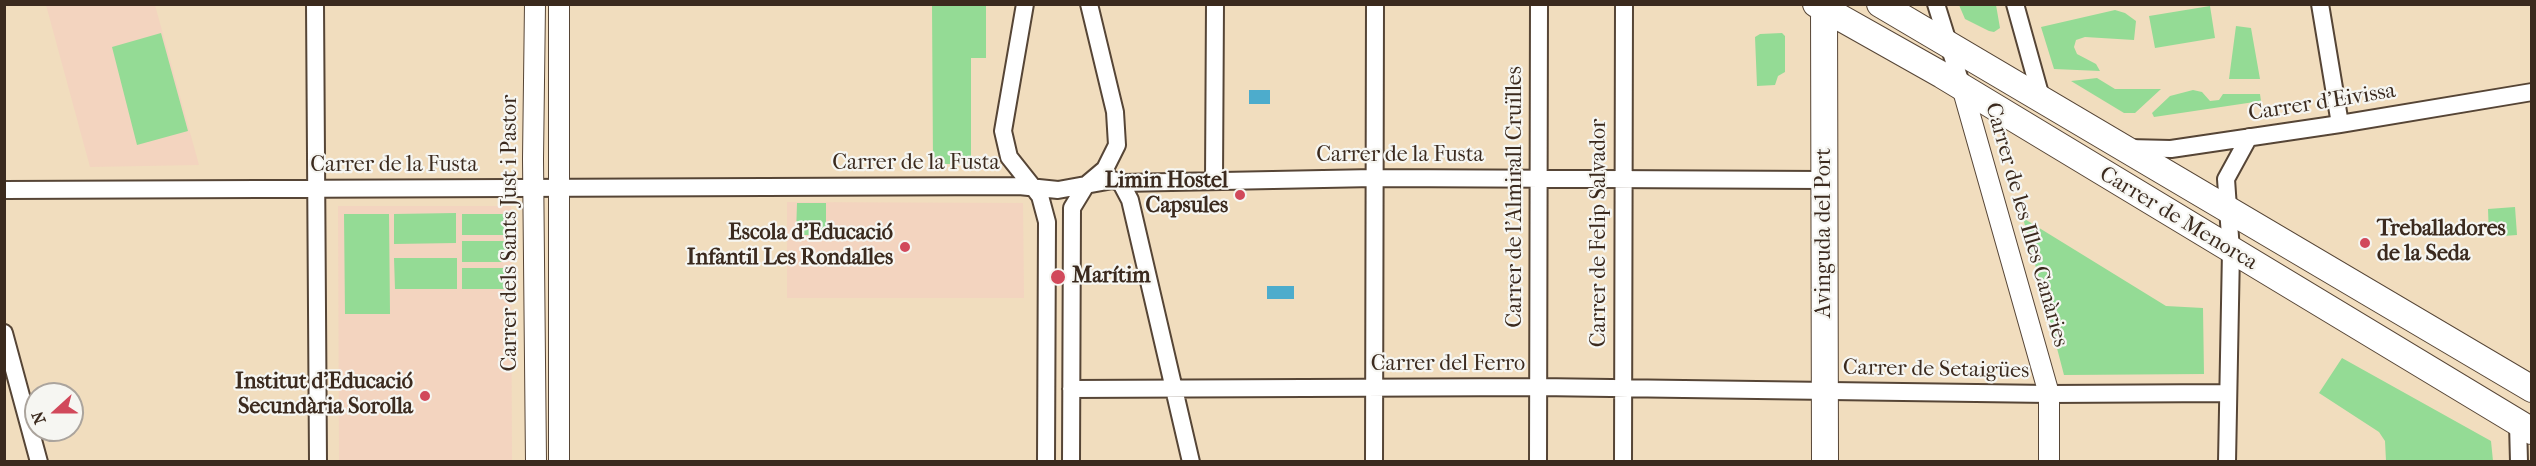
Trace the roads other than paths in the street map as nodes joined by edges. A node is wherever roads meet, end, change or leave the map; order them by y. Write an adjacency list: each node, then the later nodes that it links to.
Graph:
1 (315, 4): 32 (street)
2 (535, 4): 29 (street, Carrer dels Sants Just i Pastor)
3 (559, 4): 30 (street)
4 (1025, 4): 31 (street)
5 (1089, 4): 28 (street)
6 (1215, 4): 24 (street)
7 (1375, 4): 22 (street)
8 (1539, 4): 23 (street, Carrer de l'Almirall Cruïlles)
9 (1624, 4): 25 (street, Carrer de Felip Salvador)
10 (1880, 4): 15 (main road, Carrer de Menorca)
11 (1936, 4): 15 (street, Carrer de les Illes Canàries)
12 (2015, 4): 18 (street)
13 (2320, 4): 19 (street)
14 (1822, 6): 16 (main road, Carrer de Menorca); 26 (main road, Avinguda del Port)
15 (1949, 45): 16 (street, Carrer de les Illes Canàries); 18 (main road, Carrer de Menorca)
16 (1962, 87): 35 (main road, Carrer de Menorca); 45 (street, Carrer de les Illes Canàries)
17 (2532, 92): 19 (street, Carrer d'Eivissa)
18 (2042, 101): 21 (main road, Carrer de Menorca)
19 (2340, 124): 20 (street, Carrer d'Eivissa)
20 (2249, 137): 21 (street, Carrer d'Eivissa); 34 (street)
21 (2118, 148): 34 (main road, Carrer de Menorca)
22 (1374, 178): 23 (street, Carrer de la Fusta); 24 (street, Carrer de la Fusta); 38 (street)
23 (1539, 179): 25 (street, Carrer de la Fusta); 37 (street, Carrer de l'Almirall Cruïlles)
24 (1214, 180): 27 (street, Carrer de la Fusta)
25 (1621, 180): 26 (street, Carrer de la Fusta); 41 (street, Carrer de Felip Salvador)
26 (1825, 180): 43 (main road, Avinguda del Port)
27 (1120, 183): 28 (street, Carrer de la Fusta); 40 (street)
28 (1086, 185): 31 (street, Carrer de la Fusta); 39 (street)
29 (534, 187): 30 (street, Carrer de la Fusta); 32 (street, Carrer de la Fusta); 49 (street, Carrer dels Sants Just i Pastor)
30 (559, 187): 31 (street, Carrer de la Fusta); 50 (street)
31 (1033, 187): 51 (street)
32 (315, 189): 33 (street, Carrer de la Fusta); 48 (street)
33 (4, 190)
34 (2227, 210): 35 (street); 42 (main road, Carrer de Menorca)
35 (2231, 251): 44 (street); 46 (main road, Carrer de Menorca)
36 (4, 333): 47 (street)
37 (1538, 387): 38 (street, Carrer del Ferro); 41 (street, Carrer del Ferro); 55 (street, Carrer de l'Almirall Cruïlles)
38 (1373, 388): 40 (street, Carrer del Ferro); 54 (street)
39 (1071, 389): 40 (street, Carrer del Ferro); 52 (street)
40 (1175, 389): 53 (street)
41 (1624, 389): 43 (street, Carrer del Ferro); 56 (street, Carrer de Felip Salvador)
42 (2532, 389)
43 (1825, 391): 45 (street, Carrer de Setaigües); 57 (main road, Avinguda del Port)
44 (2227, 393): 45 (street, Carrer de Setaigües); 59 (street)
45 (2049, 394): 58 (street, Carrer de les Illes Canàries)
46 (2525, 427): 60 (street)
47 (39, 462)
48 (318, 462)
49 (536, 462)
50 (559, 462)
51 (1046, 462)
52 (1071, 462)
53 (1191, 462)
54 (1374, 462)
55 (1538, 462)
56 (1623, 462)
57 (1825, 462)
58 (2049, 462)
59 (2227, 462)
60 (2519, 462)

